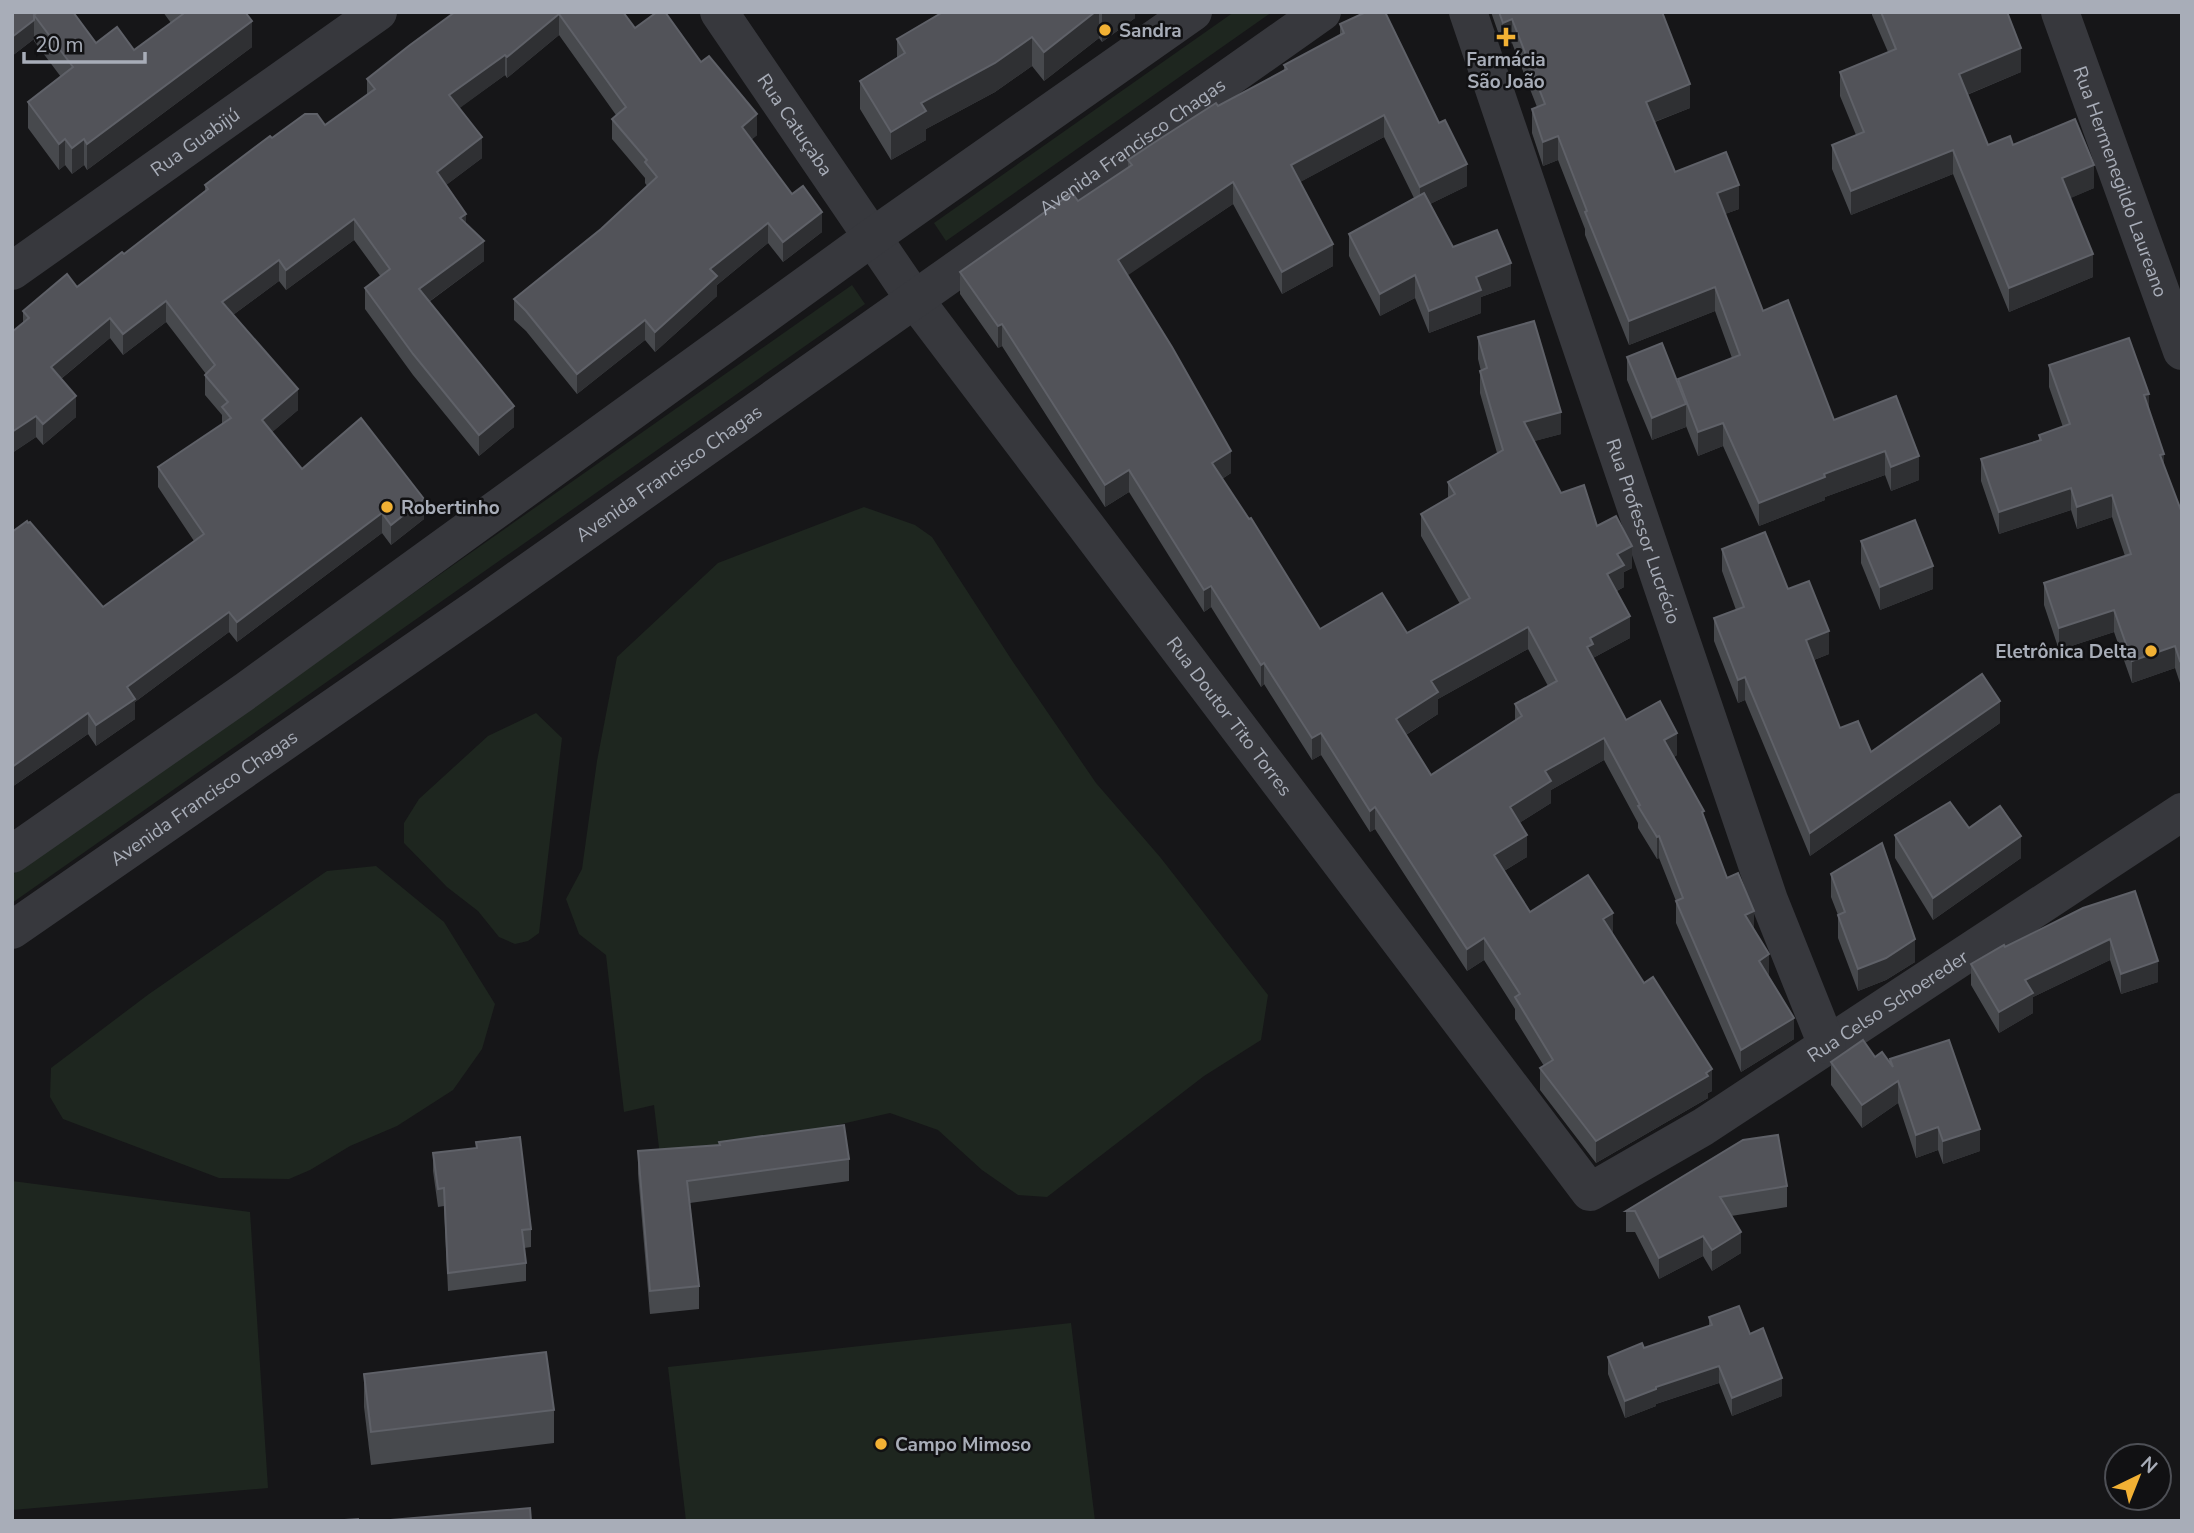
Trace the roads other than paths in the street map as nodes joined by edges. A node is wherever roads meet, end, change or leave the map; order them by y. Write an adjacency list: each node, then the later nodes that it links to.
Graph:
1 (378, 12): 8 (street, Rua Guabijú)
2 (719, 12): 7 (street, Rua Catuçaba)
3 (1194, 12): 7 (street)
4 (1322, 12): 9 (street, Avenida Francisco Chagas)
5 (1468, 12): 14 (street, Rua Professor Lucrécio)
6 (2060, 12): 10 (street, Rua Hermenegildo Laureano)
7 (871, 238): 9 (street, Rua Doutor Tito Torres); 12 (street)
8 (12, 271)
9 (915, 300): 13 (street, Avenida Francisco Chagas); 15 (street, Rua Doutor Tito Torres)
10 (2182, 351)
11 (2182, 812): 14 (street, Rua Celso Schoereder)
12 (12, 854)
13 (12, 930)
14 (1827, 1045): 15 (street, Rua Celso Schoereder)
15 (1590, 1192)

